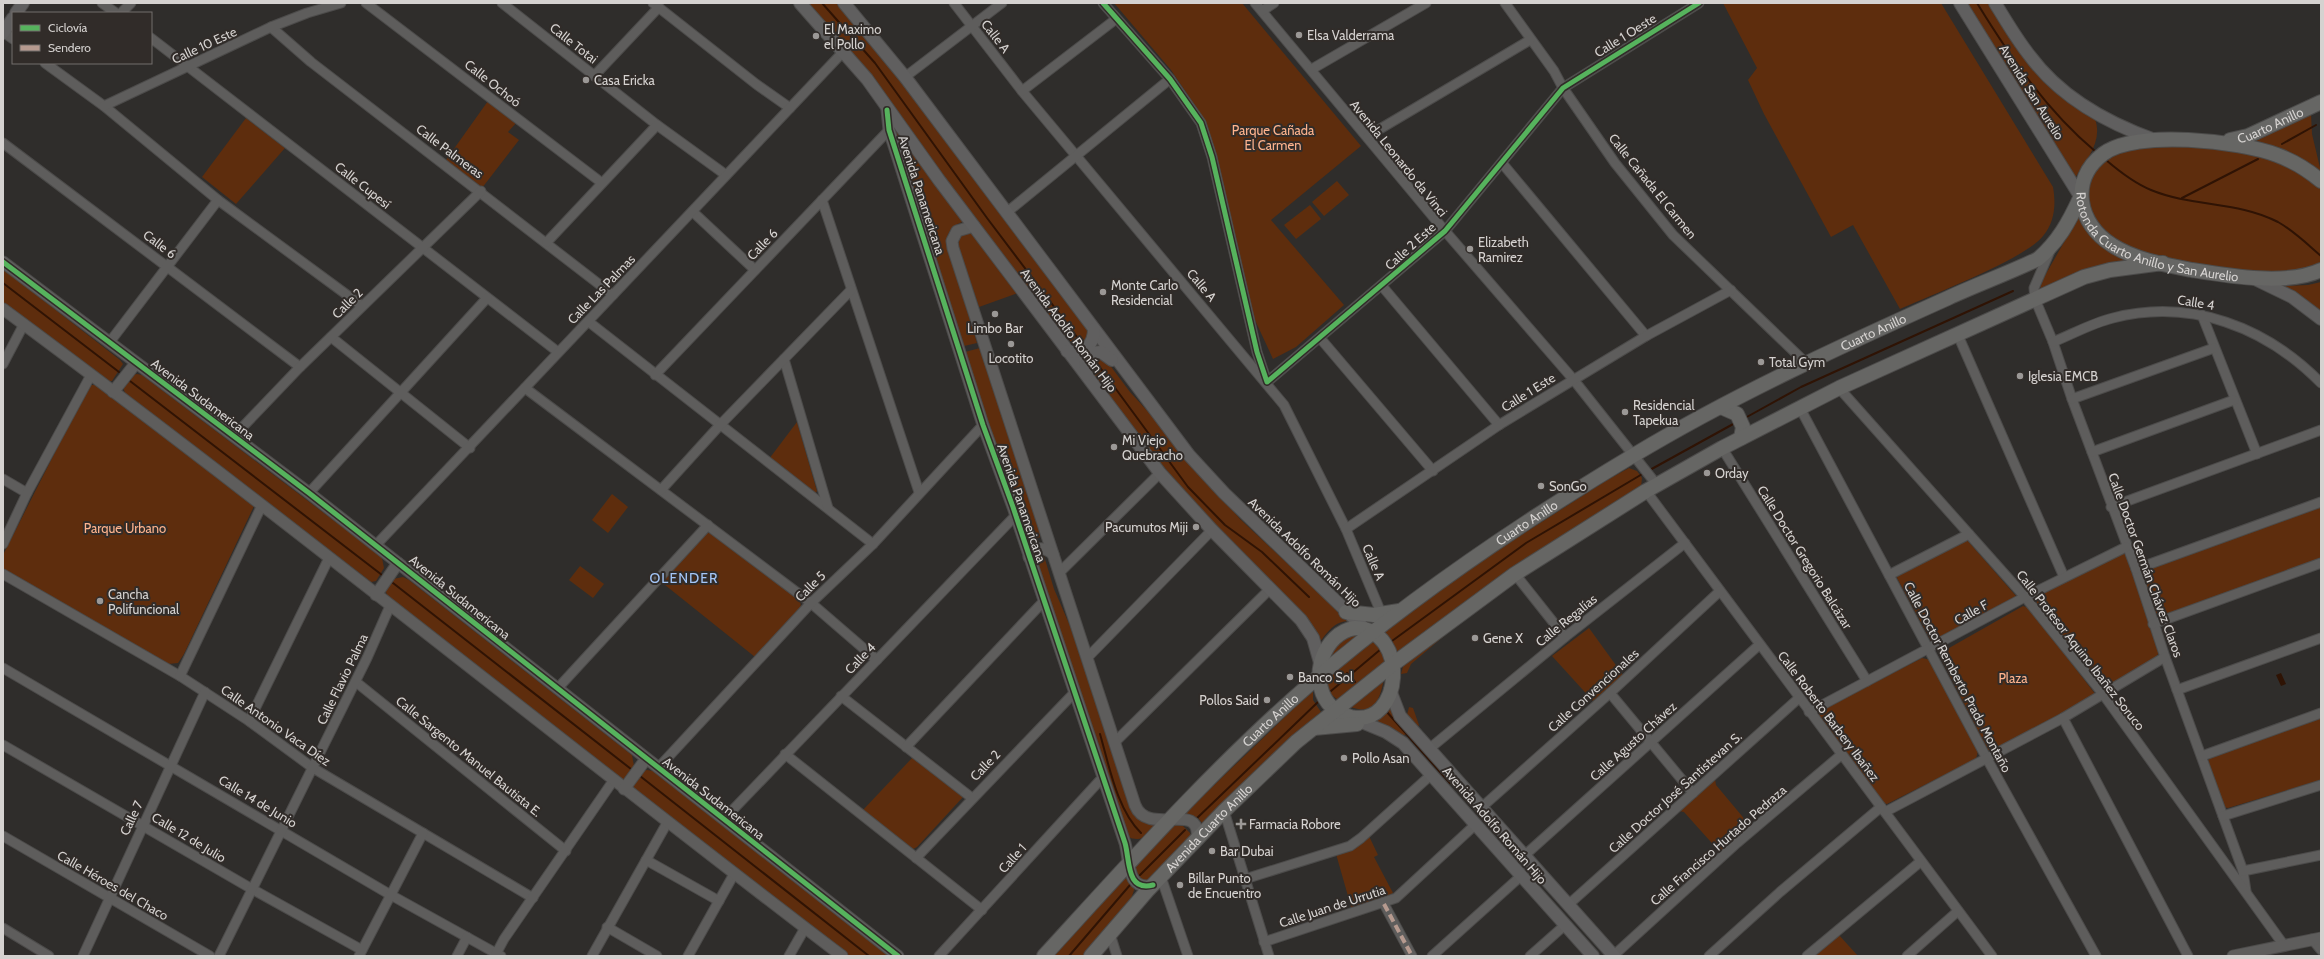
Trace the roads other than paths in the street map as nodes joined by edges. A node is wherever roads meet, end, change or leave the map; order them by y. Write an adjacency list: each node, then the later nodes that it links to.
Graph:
1 (23, 3): 22 (main road)
2 (102, 3): 23 (street)
3 (131, 3): 24 (street)
4 (341, 3): 19 (street, Calle 10 Este)
5 (366, 3): 56 (street, Calle Ochoó)
6 (502, 3): 37 (street, Calle Totai)
7 (800, 3): 33 (main road, Avenida Adolfo Román Hijo)
8 (844, 3): 38 (main road, Avenida Adolfo Román Hijo)
9 (954, 3): 27 (street, Calle A)
10 (1002, 3): 27 (street)
11 (1103, 3): 26 (street)
12 (1255, 3): 21 (street, Avenida Leonardo da Vinci)
13 (1274, 3): 21 (street)
14 (1426, 3): 36 (street)
15 (1505, 3): 32 (street, Calle Cañada El Carmen)
16 (1699, 3): 40 (street, Calle 1 Oeste)
17 (1960, 3): 58 (main road, Avenida San Aurelio)
18 (1995, 3): 49 (main road, Avenida San Aurelio)
19 (323, 5): 28 (street, Calle 10 Este)
20 (656, 5): 37 (street); 44 (street)
21 (1262, 11): 36 (street, Avenida Leonardo da Vinci)
22 (17, 12)
23 (115, 12)
24 (122, 12)
25 (12, 19): 29 (main road)
26 (1116, 19): 39 (street); 41 (street)
27 (972, 26): 38 (street); 41 (street, Calle A)
28 (271, 27): 35 (street, Calle 10 Este); 57 (street, Calle Palmeras)
29 (3, 32): 30 (street)
30 (12, 38)
31 (152, 39): 35 (street, Calle Cupesí)
32 (1530, 40): 40 (street, Calle Cañada El Carmen); 48 (street)
33 (844, 51): 44 (street, Calle Las Palmas); 45 (main road, Avenida Adolfo Román Hijo)
34 (46, 64): 43 (street)
35 (189, 66): 43 (street, Calle 10 Este); 66 (street, Calle Cupesí)
36 (1312, 69): 48 (street, Avenida Leonardo da Vinci)
37 (594, 76): 46 (street, Calle Totai)
38 (905, 77): 62 (main road, Avenida Adolfo Román Hijo)
39 (1170, 79): 52 (street); 105 (street)
40 (1563, 88): 53 (street, Calle 2 Este); 76 (street, Calle Cañada El Carmen)
41 (1022, 91): 52 (street, Calle A)
42 (2321, 102): 50 (highway, Cuarto Anillo)
43 (104, 106): 59 (street)
44 (790, 108): 54 (street, Calle Las Palmas)
45 (887, 110): 47 (street, Avenida Panamericana); 63 (main road, Avenida Adolfo Román Hijo)
46 (657, 125): 54 (street, Calle Totai); 56 (street)
47 (889, 130): 60 (street, Calle 6); 119 (street, Avenida Panamericana)
48 (1368, 136): 64 (street, Avenida Leonardo da Vinci)
49 (2156, 140): 50 (highway, Rotonda Cuarto Anillo y San Aurelio); 58 (highway, Rotonda Cuarto Anillo y San Aurelio)
50 (2217, 142): 55 (highway, Rotonda Cuarto Anillo y San Aurelio)
51 (3, 143): 70 (street, Calle 6)
52 (1077, 156): 62 (street); 105 (street, Calle A)
53 (1502, 163): 64 (street, Calle 2 Este); 88 (street)
54 (726, 175): 61 (street, Calle Las Palmas)
55 (2321, 181)
56 (602, 184): 65 (street)
57 (481, 191): 65 (street, Calle Palmeras); 66 (street, Calle 2)
58 (2080, 197): 67 (highway, Cuarto Anillo); 69 (highway, Rotonda Cuarto Anillo y San Aurelio)
59 (218, 200): 70 (street); 80 (street)
60 (822, 200): 71 (street, Calle 6); 75 (street)
61 (692, 212): 71 (street); 77 (street, Calle Las Palmas)
62 (1006, 213): 86 (main road, Avenida Adolfo Román Hijo)
63 (974, 226): 94 (main road, Avenida Adolfo Román Hijo); 147 (street, Avenida Panamericana)
64 (1445, 231): 74 (street, Calle 2 Este); 104 (street, Avenida Leonardo da Vinci)
65 (547, 242): 77 (street, Calle Palmeras)
66 (423, 248): 78 (street, Calle Cupesí); 80 (street, Calle 2)
67 (2051, 248): 79 (street); 99 (highway, Cuarto Anillo)
68 (3, 262): 92 (street, Avenida Sudamericana)
69 (2162, 263): 73 (highway, Rotonda Cuarto Anillo y San Aurelio); 79 (highway)
70 (168, 267): 92 (street); 100 (street, Calle 6)
71 (755, 270): 103 (street, Calle 6)
72 (2319, 271): 73 (highway, Rotonda Cuarto Anillo y San Aurelio)
73 (2252, 277): 83 (main road)
74 (1382, 286): 90 (street, Calle 2 Este); 120 (street)
75 (851, 290): 96 (street); 136 (street)
76 (1731, 290): 88 (street, Calle 1 Este); 99 (street, Calle Cañada El Carmen)
77 (613, 295): 84 (street, Calle Las Palmas)
78 (487, 298): 95 (street, Calle Cupesí); 110 (street)
79 (2035, 299): 87 (highway); 91 (street, Calle Doctor Germán Chávez Claros)
80 (362, 306): 89 (street, Calle 2)
81 (3, 309): 85 (street)
82 (2202, 315): 91 (street, Calle 4); 93 (street); 106 (street, Calle 4)
83 (2321, 319)
84 (589, 322): 95 (street, Calle Las Palmas); 103 (street)
85 (24, 324): 97 (street); 102 (street)
86 (1094, 331): 94 (main road); 111 (main road, Avenida Adolfo Román Hijo)
87 (1957, 333): 108 (highway); 164 (street)
88 (1646, 336): 104 (street, Calle 1 Este)
89 (331, 337): 100 (street, Calle 2); 110 (street)
90 (1320, 338): 105 (street, Calle 2 Este); 130 (street)
91 (2053, 342): 113 (street, Calle Doctor Germán Chávez Claros)
92 (109, 343): 98 (street, Avenida Sudamericana)
93 (2214, 348): 113 (street); 114 (street)
94 (1069, 351): 101 (main road, Avenida Adolfo Román Hijo)
95 (558, 352): 107 (street, Calle Las Palmas)
96 (784, 359): 118 (street); 141 (street)
97 (3, 364)
98 (136, 364): 109 (street); 123 (street, Avenida Sudamericana)
99 (1807, 364): 112 (highway, Cuarto Anillo)
100 (300, 367): 123 (street, Calle 2)
101 (1086, 372): 111 (main road); 131 (main road, Avenida Adolfo Román Hijo)
102 (91, 375): 109 (street); 137 (street)
103 (655, 375): 118 (street)
104 (1573, 379): 120 (street, Calle 1 Este); 129 (street, Avenida Leonardo da Vinci)
105 (1267, 382): 144 (street, Calle A)
106 (2321, 383)
107 (525, 388): 125 (street, Calle Las Palmas); 134 (street)
108 (1839, 388): 116 (highway); 146 (street, Calle Profesor Aquino Ibañez Soruco)
109 (113, 392): 139 (street)
110 (401, 394): 125 (street); 135 (street)
111 (1145, 397): 173 (main road, Avenida Adolfo Román Hijo)
112 (1739, 398): 115 (highway, Cuarto Anillo); 117 (highway)
113 (2072, 399): 127 (street, Calle Doctor Germán Chávez Claros)
114 (2234, 400): 127 (street); 128 (street)
115 (1721, 407): 117 (highway); 129 (highway, Cuarto Anillo)
116 (1800, 408): 121 (highway); 163 (street, Calle Doctor Remberto Prado Montaño)
117 (1741, 417): 121 (highway); 124 (highway)
118 (720, 425): 134 (street); 141 (street)
119 (983, 425): 136 (street, Calle 5); 142 (street, Avenida Panamericana)
120 (1499, 425): 130 (street, Calle 1 Este)
121 (1760, 428): 124 (highway)
122 (2321, 430): 128 (street)
123 (234, 436): 135 (street, Avenida Sudamericana)
124 (1741, 438): 126 (highway)
125 (470, 448): 152 (street, Calle Las Palmas)
126 (1722, 448): 133 (highway); 188 (street, Calle Doctor Gregorio Balcázar)
127 (2096, 451): 140 (street, Calle Doctor Germán Chávez Claros)
128 (2257, 454): 140 (street)
129 (1638, 460): 133 (street, Avenida Leonardo da Vinci); 172 (highway, Cuarto Anillo)
130 (1433, 471): 144 (street, Calle 1 Este)
131 (1160, 473): 145 (main road, Avenida Adolfo Román Hijo); 160 (street)
132 (3, 479): 137 (street)
133 (1651, 484): 149 (street, Calle Roberto Barbery Ibañez); 162 (highway)
134 (661, 490): 143 (street)
135 (309, 492): 152 (street, Avenida Sudamericana)
136 (919, 492): 151 (street, Calle 5)
137 (27, 493): 150 (street)
138 (2321, 502): 159 (street)
139 (262, 505): 156 (street); 187 (street)
140 (2111, 507): 153 (street, Calle Doctor Germán Chávez Claros)
141 (828, 508): 151 (street)
142 (1016, 515): 148 (street, Avenida Panamericana); 183 (street, Calle 4)
143 (708, 525): 170 (street); 190 (street)
144 (1346, 529): 174 (street, Calle A)
145 (1212, 530): 165 (main road, Avenida Adolfo Román Hijo); 182 (street)
146 (1969, 534): 163 (street); 168 (street, Calle Profesor Aquino Ibañez Soruco)
147 (1047, 535): 148 (street); 154 (street, Avenida Panamericana)
148 (1023, 539): 155 (street, Avenida Panamericana)
149 (1684, 543): 166 (street, Calle Roberto Barbery Ibañez); 177 (street, Calle Regalías)
150 (3, 544)
151 (873, 544): 170 (street, Calle 5)
152 (376, 545): 157 (street, Avenida Sudamericana)
153 (2126, 547): 159 (street, Calle Doctor Germán Chávez Claros); 164 (street, Calle F)
154 (1053, 554): 155 (street); 160 (street, Avenida Panamericana)
155 (1029, 557): 169 (street, Avenida Panamericana)
156 (329, 558): 167 (street); 203 (street)
157 (398, 563): 167 (street); 190 (street, Avenida Sudamericana)
158 (2321, 563): 175 (street)
159 (2136, 569): 175 (street, Calle Doctor Germán Chávez Claros)
160 (1059, 573): 182 (street, Avenida Panamericana)
161 (3, 574): 187 (street, Calle Antonio Vaca Díez)
162 (1516, 574): 177 (street); 184 (highway)
163 (1888, 575): 180 (street, Calle Doctor Remberto Prado Montaño)
164 (2064, 577): 168 (street, Calle F)
165 (1270, 590): 186 (main road, Avenida Adolfo Román Hijo); 206 (street)
166 (1720, 591): 179 (street, Calle Roberto Barbery Ibañez); 195 (street, Calle Convencionales)
167 (376, 595): 171 (street)
168 (2025, 597): 180 (street, Calle F); 196 (street, Calle Profesor Aquino Ibañez Soruco)
169 (1043, 602): 194 (street, Avenida Panamericana); 209 (street)
170 (811, 603): 183 (street); 218 (street, Calle 5)
171 (390, 606): 189 (street, Calle Flavio Palma); 221 (street)
172 (1404, 610): 174 (highway); 176 (highway, Cuarto Anillo)
173 (1346, 612): 174 (highway); 176 (main road, Avenida Adolfo Román Hijo)
174 (1382, 615)
175 (2153, 624): 181 (street, Calle Doctor Germán Chávez Claros)
176 (1369, 630): 184 (highway); 186 (highway, Cuarto Anillo); 186 (highway)
177 (1565, 637): 210 (street, Calle Regalías)
178 (2321, 638): 192 (street)
179 (1759, 645): 198 (street, Calle Roberto Barbery Ibañez); 207 (street, Calle Agusto Chávez)
180 (1930, 649): 188 (street, Calle F); 214 (street, Calle Doctor Remberto Prado Montaño)
181 (2165, 657): 192 (street, Calle Doctor Germán Chávez Claros); 196 (street)
182 (1087, 658): 206 (street, Avenida Panamericana)
183 (877, 660): 197 (street, Calle 4)
184 (1392, 665): 191 (highway); 201 (highway)
185 (3, 668): 216 (street, Calle 14 de Junio)
186 (1320, 671): 201 (highway); 233 (highway, Cuarto Anillo)
187 (180, 676): 193 (street, Calle Antonio Vaca Díez)
188 (1867, 681): 199 (street, Calle F)
189 (356, 682): 217 (street, Calle Flavio Palma); 241 (street, Calle Sargento Manuel Bautista E.)
190 (557, 689): 215 (street, Avenida Sudamericana)
191 (1390, 690): 201 (highway); 210 (main road, Avenida Adolfo Román Hijo)
192 (2177, 690): 213 (street, Calle Doctor Germán Chávez Claros)
193 (205, 692): 203 (street, Calle Antonio Vaca Díez); 216 (street, Calle 7)
194 (1074, 693): 220 (street, Avenida Panamericana); 227 (street, Calle 2)
195 (1610, 693): 207 (street); 228 (street, Calle Convencionales)
196 (2103, 694): 202 (street); 254 (street, Calle Profesor Aquino Ibañez Soruco)
197 (841, 696): 209 (street); 211 (street, Calle 4)
198 (1799, 698): 199 (street, Calle Roberto Barbery Ibañez); 225 (street, Calle Doctor José Santistevan S.)
199 (1809, 712): 212 (street, Calle Roberto Barbery Ibañez)
200 (2321, 712): 213 (street)
201 (1340, 713): 204 (main road, Avenida Adolfo Román Hijo); 205 (highway, Avenida Cuarto Anillo)
202 (2063, 718): 214 (street); 302 (street)
203 (249, 721): 217 (street, Calle Antonio Vaca Díez)
204 (1371, 725): 205 (highway); 219 (main road, Avenida Adolfo Román Hijo)
205 (1314, 728): 229 (highway, Avenida Cuarto Anillo)
206 (1115, 742): 233 (street, Avenida Panamericana)
207 (1651, 742): 225 (street); 243 (street, Calle Agusto Chávez)
208 (3, 745): 235 (street, Calle 12 de Julio)
209 (906, 747): 227 (street)
210 (1429, 749): 223 (main road, Avenida Adolfo Román Hijo)
211 (785, 754): 232 (street, Calle 4); 244 (street)
212 (1841, 755): 230 (street, Calle Roberto Barbery Ibañez); 296 (street, Calle Francisco Hurtado Pedraza)
213 (2202, 756): 231 (street, Calle Doctor Germán Chávez Claros)
214 (1986, 758): 230 (street); 301 (street, Calle Doctor Remberto Prado Montaño)
215 (646, 759): 218 (street, Avenida Sudamericana); 224 (street)
216 (171, 765): 235 (street, Calle 7); 237 (street, Calle 14 de Junio)
217 (313, 768): 237 (street, Calle Flavio Palma); 238 (street, Calle Antonio Vaca Díez)
218 (658, 768): 232 (street, Avenida Sudamericana)
219 (1432, 774): 226 (main road, Avenida Adolfo Román Hijo); 251 (street)
220 (1103, 777): 246 (street, Avenida Panamericana); 261 (street, Calle 1)
221 (613, 781): 224 (street); 241 (street)
222 (2321, 785): 231 (street)
223 (1463, 787): 226 (main road); 228 (main road, Avenida Adolfo Román Hijo)
224 (624, 789): 234 (street)
225 (1693, 793): 260 (street, Calle Doctor José Santistevan S.)
226 (1451, 796): 236 (main road, Avenida Adolfo Román Hijo)
227 (972, 798): 244 (street, Calle 2)
228 (1482, 807): 243 (main road, Avenida Adolfo Román Hijo)
229 (1224, 810): 240 (highway, Avenida Cuarto Anillo); 251 (street)
230 (1883, 810): 247 (street, Calle Roberto Barbery Ibañez); 297 (street)
231 (2223, 816): 248 (street, Calle Doctor Germán Chávez Claros)
232 (724, 819): 285 (street, Avenida Sudamericana)
233 (1170, 820): 240 (street, Avenida Panamericana); 246 (highway, Cuarto Anillo)
234 (667, 823): 245 (street); 249 (street)
235 (142, 824): 253 (street, Calle 12 de Julio); 257 (street, Calle 7)
236 (1476, 824): 250 (main road, Avenida Adolfo Román Hijo); 259 (street, Calle Juan de Urrutia)
237 (282, 831): 253 (street, Calle Flavio Palma); 255 (street, Calle 14 de Junio)
238 (423, 833): 255 (street); 256 (street, Calle Antonio Vaca Díez)
239 (3, 836): 257 (street, Calle Héroes del Chaco)
240 (1197, 839): 252 (highway, Avenida Cuarto Anillo)
241 (566, 851): 256 (street)
242 (2321, 854): 248 (street)
243 (1524, 856): 260 (main road, Avenida Adolfo Román Hijo)
244 (916, 858): 261 (street)
245 (646, 860): 258 (street); 264 (street)
246 (1129, 862): 252 (street, Avenida Panamericana); 287 (highway, Cuarto Anillo)
247 (1920, 862): 262 (street, Calle Roberto Barbery Ibañez); 298 (street)
248 (2243, 870): 254 (street, Calle Doctor Germán Chávez Claros)
249 (734, 874): 258 (street); 266 (street)
250 (1521, 876): 263 (main road, Avenida Adolfo Román Hijo); 293 (street)
251 (1245, 879): 270 (street)
252 (1157, 881): 267 (highway, Avenida Cuarto Anillo); 290 (street)
253 (252, 889): 273 (street, Calle 12 de Julio); 278 (street, Calle Flavio Palma)
254 (2246, 891): 271 (street, Calle Profesor Aquino Ibañez Soruco)
255 (390, 894): 268 (street, Calle 14 de Junio); 273 (street)
256 (533, 898): 274 (street)
257 (110, 899): 276 (street, Calle 7); 277 (street, Calle Héroes del Chaco)
258 (719, 901): 282 (street)
259 (1384, 904): 270 (street, Calle Juan de Urrutia); 292 (street)
260 (1568, 905): 296 (main road, Avenida Adolfo Román Hijo)
261 (982, 910): 286 (street, Calle 1)
262 (1958, 911): 299 (street); 300 (street, Calle Roberto Barbery Ibañez)
263 (1565, 925): 294 (street); 295 (main road, Avenida Adolfo Román Hijo)
264 (607, 927): 280 (street); 281 (street)
265 (3, 928): 275 (street)
266 (805, 928): 283 (street); 284 (street)
267 (1110, 934): 288 (highway, Avenida Cuarto Anillo); 289 (street)
268 (467, 937): 274 (street, Calle 14 de Junio); 279 (street)
269 (2316, 938): 271 (street); 272 (street)
270 (1264, 942): 291 (street)
271 (2283, 944): 303 (street)
272 (2321, 950)
273 (360, 953)
274 (498, 955)
275 (49, 956)
276 (83, 956)
277 (210, 956)
278 (219, 956)
279 (457, 956)
280 (592, 956)
281 (657, 956)
282 (688, 956)
283 (789, 956)
284 (842, 956)
285 (898, 956)
286 (939, 956)
287 (1044, 956)
288 (1091, 956)
289 (1117, 956)
290 (1188, 956)
291 (1269, 956)
292 (1412, 956)
293 (1432, 956)
294 (1530, 956)
295 (1593, 956)
296 (1613, 956)
297 (1708, 956)
298 (1807, 956)
299 (1907, 956)
300 (1992, 956)
301 (2096, 956)
302 (2188, 956)
303 (2233, 956)

